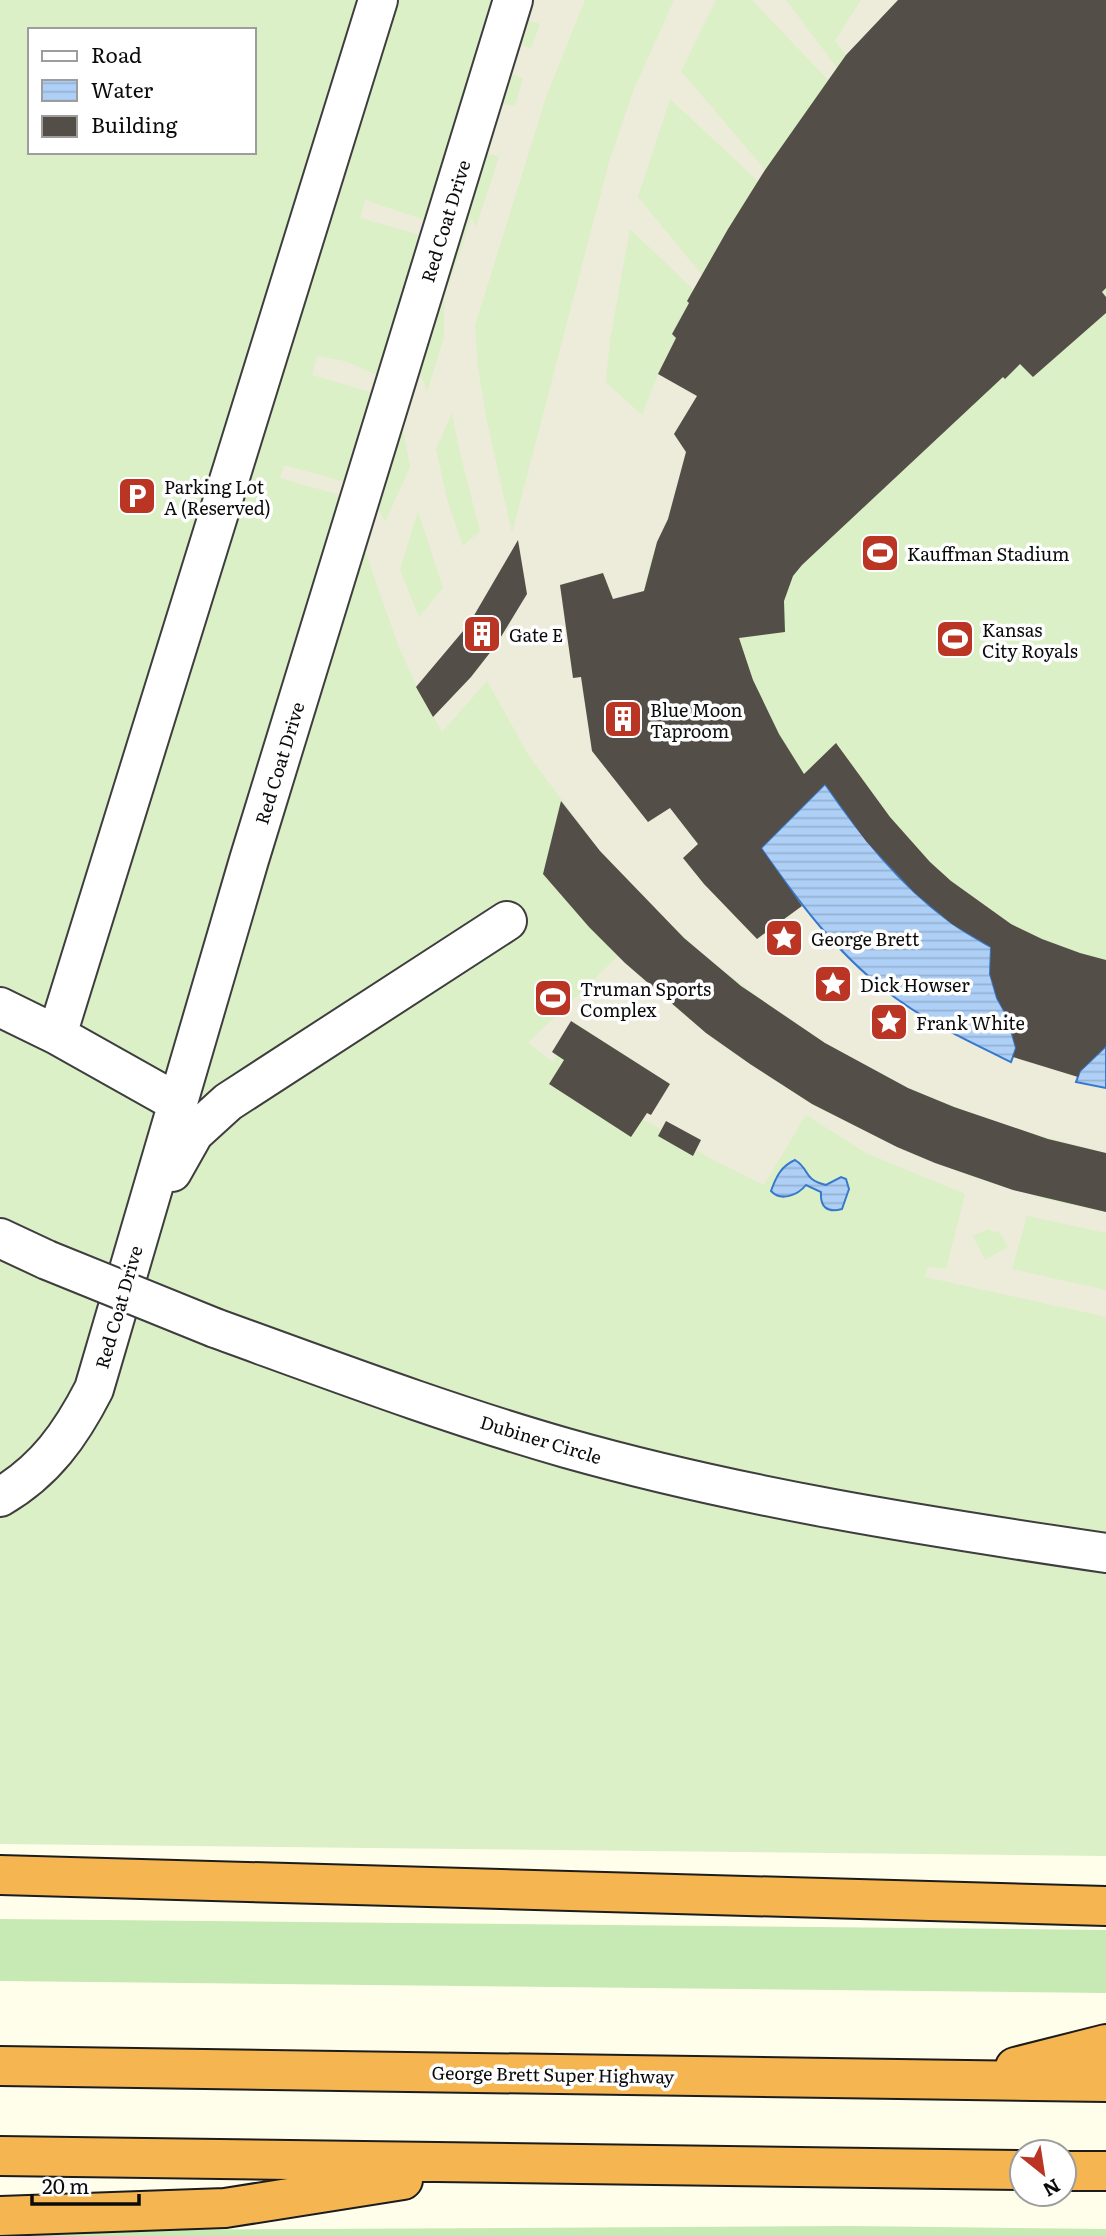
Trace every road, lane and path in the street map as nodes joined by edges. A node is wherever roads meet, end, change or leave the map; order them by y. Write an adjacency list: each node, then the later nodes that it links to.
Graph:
1 (378, 0): 5 (street)
2 (513, 0): 6 (street, Red Coat Drive)
3 (507, 921): 7 (street)
4 (0, 1007): 5 (street)
5 (57, 1035): 6 (street)
6 (178, 1103): 7 (street, Red Coat Drive)
7 (144, 1219): 9 (street, Red Coat Drive)
8 (0, 1238): 10 (street, Dubiner Circle, bridge)
9 (0, 1497)
10 (1106, 1553)
11 (0, 1875): 12 (highway)
12 (1106, 1906)
13 (1106, 2044): 15 (highway)
14 (0, 2066): 15 (highway, George Brett Super Highway)
15 (962, 2080): 16 (highway, George Brett Super Highway)
16 (1106, 2081)
17 (0, 2156): 18 (highway)
18 (509, 2163): 19 (highway); 22 (highway)
19 (1008, 2170)
20 (1078, 2171): 21 (highway)
21 (1106, 2171)
22 (0, 2216)

